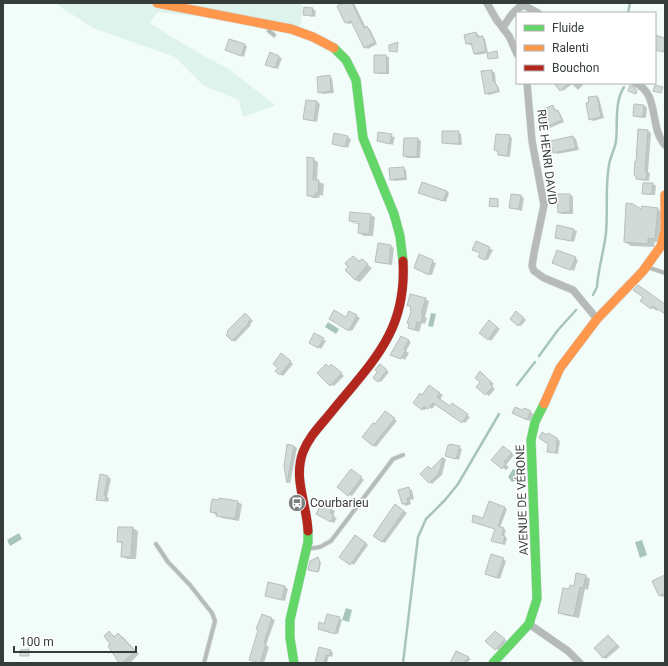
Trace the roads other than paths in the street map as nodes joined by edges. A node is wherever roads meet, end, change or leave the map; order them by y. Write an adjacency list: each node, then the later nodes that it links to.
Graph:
1 (157, 3): 5 (street)
2 (487, 3): 6 (street)
3 (522, 4): 4 (street); 6 (street)
4 (536, 12)
5 (269, 24): 7 (lane); 18 (street)
6 (503, 28): 8 (street)
7 (274, 36)
8 (516, 52)
9 (527, 84): 15 (street, RUE HENRI DAVID)
10 (637, 84): 11 (street)
11 (665, 145)
12 (665, 195): 13 (street, AVENUE DE VÉRONE)
13 (646, 267): 14 (lane); 15 (street, AVENUE DE VÉRONE)
14 (665, 273)
15 (597, 319): 19 (street, AVENUE DE VÉRONE)
16 (403, 455): 18 (lane)
17 (156, 544): 20 (lane)
18 (306, 549): 21 (street)
19 (529, 624): 22 (street, AVENUE DE VÉRONE); 23 (street)
20 (204, 663)
21 (294, 663)
22 (493, 663)
23 (580, 663)

